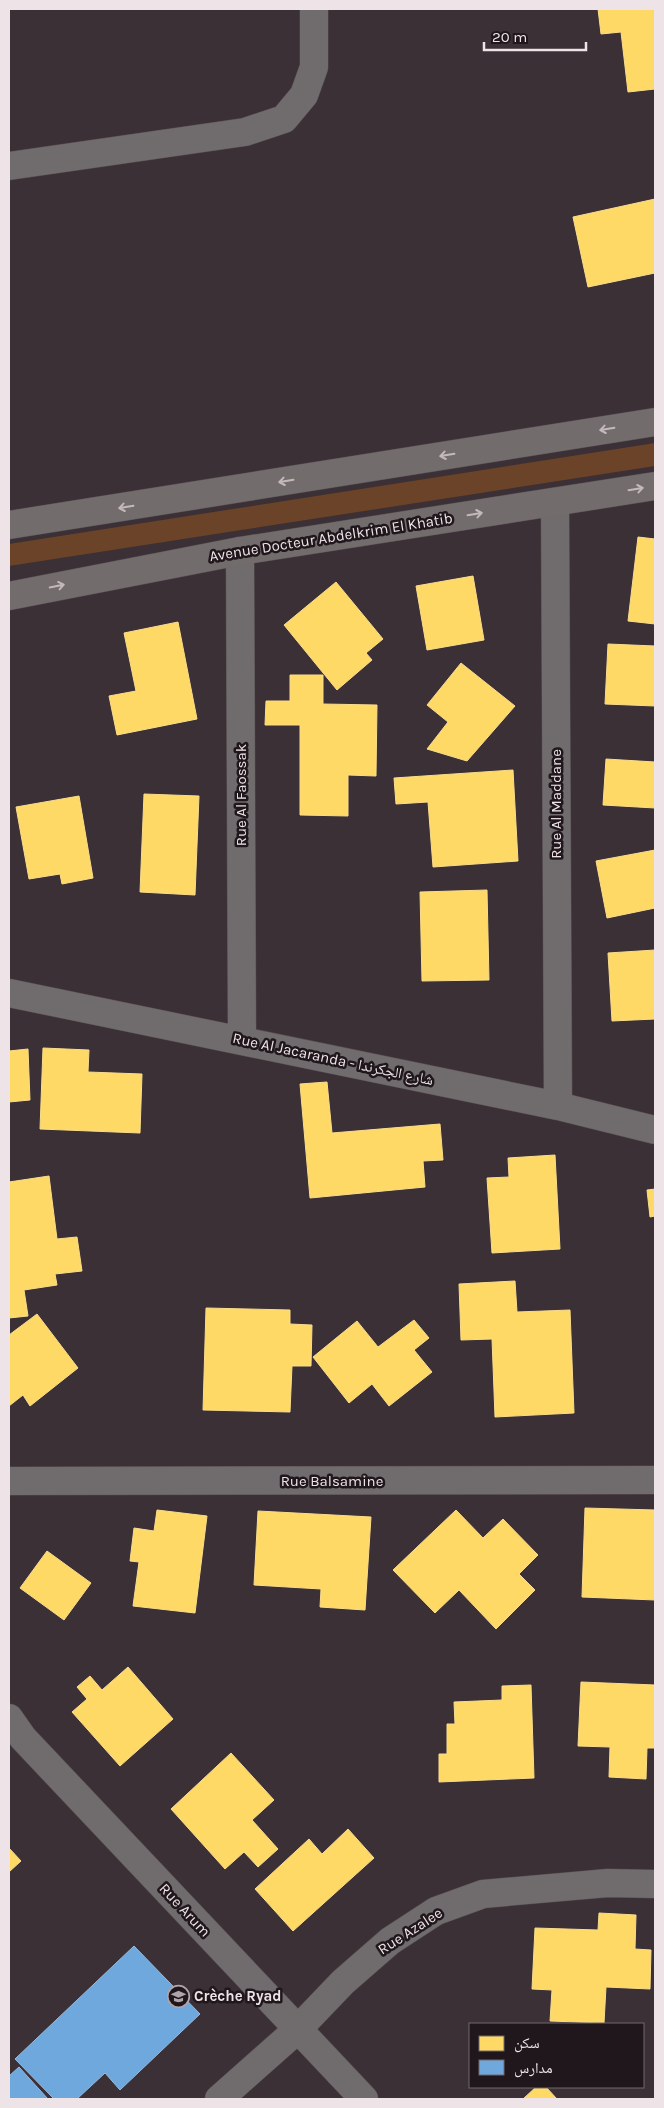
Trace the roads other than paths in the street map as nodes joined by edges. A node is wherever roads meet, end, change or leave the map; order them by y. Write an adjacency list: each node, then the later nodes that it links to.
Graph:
1 (314, 9): 2 (street)
2 (9, 166)
3 (655, 422): 6 (main road, one-way to 6)
4 (655, 486): 5 (main road, Avenue Docteur Abdelkrim El Khatib, one-way to 4)
5 (555, 502): 7 (main road, Avenue Docteur Abdelkrim El Khatib, one-way to 5); 11 (street, Rue Al Maddane)
6 (9, 525)
7 (240, 550): 8 (main road, Avenue Docteur Abdelkrim El Khatib, one-way to 7); 10 (street, Rue Al Faossak)
8 (9, 596)
9 (9, 992): 10 (street, Rue Al Jacaranda - شارع الجكرندا)
10 (242, 1040): 11 (street, Rue Al Jacaranda - شارع الجكرندا)
11 (558, 1106): 12 (street, Rue Al Jacaranda - شارع الجكرندا)
12 (655, 1130)
13 (655, 1480): 14 (street, Rue Balsamine)
14 (9, 1481)
15 (9, 1718): 17 (street, Rue Arum)
16 (655, 1884): 17 (street, Rue Azalee)
17 (298, 2029): 18 (street, Rue Azalee); 19 (street, Rue Arum)
18 (220, 2099)
19 (364, 2099)

